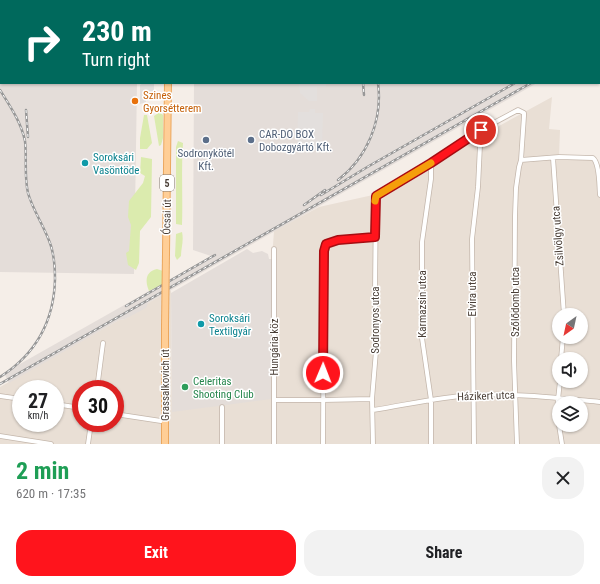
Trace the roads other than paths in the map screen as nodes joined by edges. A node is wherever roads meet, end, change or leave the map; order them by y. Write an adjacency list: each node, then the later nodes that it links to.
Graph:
1 (168, 84): 10 (main road, Ócsai út / 5, bridge)
2 (484, 130): 4 (street, Szőlődomb utca); 5 (street); 13 (street, Elvira utca)
3 (553, 158): 4 (street); 6 (street); 9 (street, Zsilvölgy utca)
4 (521, 160): 14 (street, Szőlődomb utca)
5 (431, 163): 7 (street, Sodronyos utca); 21 (street, Karmazsin utca)
6 (600, 195)
7 (375, 237): 18 (street, Sodronyos utca); 20 (street)
8 (274, 249): 19 (street, Hungária köz)
9 (564, 308)
10 (165, 326): 33 (main road, Grassalkovich út / 5)
11 (103, 343): 12 (street)
12 (97, 380)
13 (473, 395): 14 (street, Házikert utca); 21 (street, Házikert utca); 39 (street, Elvira utca)
14 (515, 395): 17 (street, Házikert utca); 40 (street, Szőlődomb utca)
15 (0, 396): 16 (street)
16 (12, 397)
17 (552, 398)
18 (372, 399): 20 (street); 25 (street, Sodronyos utca)
19 (274, 400): 20 (street); 35 (street, Hungária köz)
20 (323, 400): 36 (street)
21 (431, 400): 25 (street, Házikert utca); 38 (street, Karmazsin utca)
22 (588, 401): 23 (street, Házikert utca)
23 (600, 402)
24 (222, 407): 34 (street)
25 (373, 410): 37 (street, Sodronyos utca)
26 (124, 415): 27 (street)
27 (161, 421)
28 (90, 432): 32 (street)
29 (560, 432): 41 (street)
30 (0, 436): 31 (street)
31 (51, 444)
32 (88, 444)
33 (165, 444)
34 (222, 444)
35 (274, 444)
36 (323, 444)
37 (373, 444)
38 (431, 444)
39 (474, 444)
40 (518, 444)
41 (562, 444)

